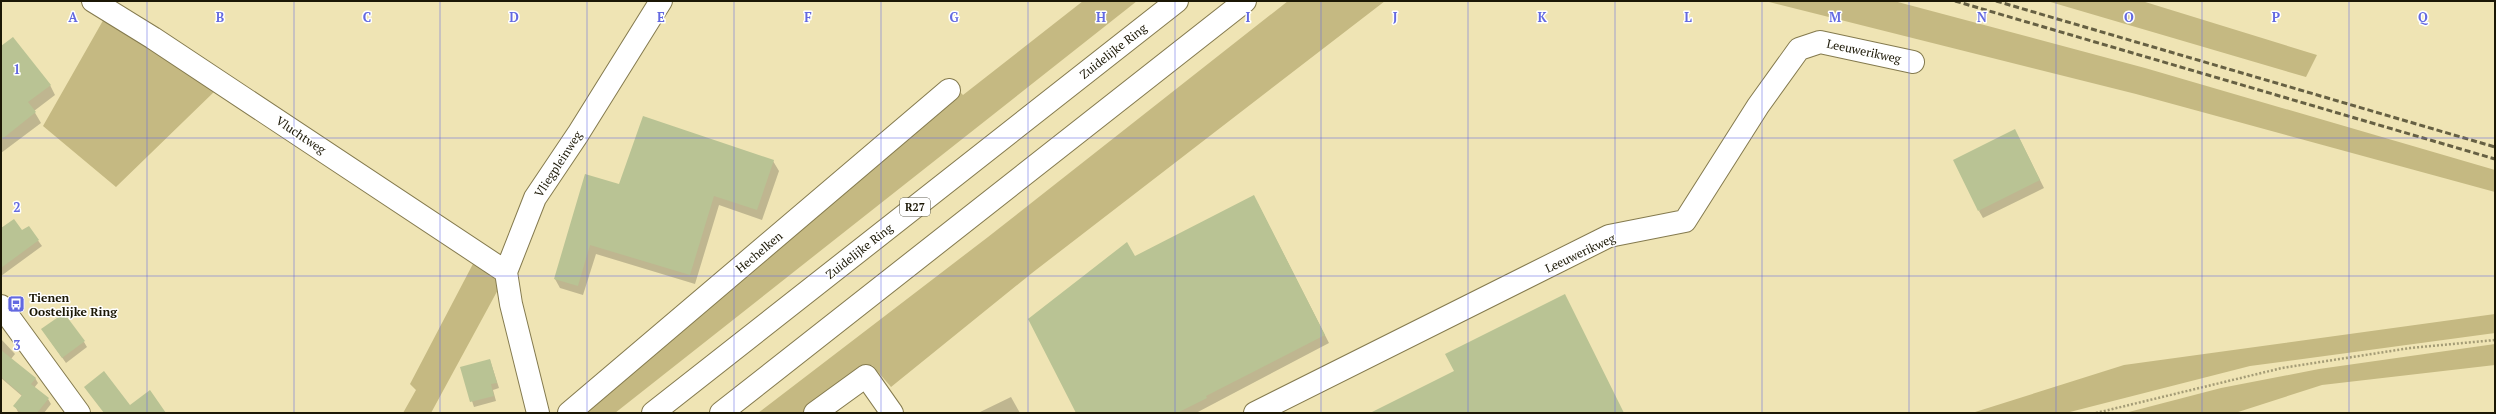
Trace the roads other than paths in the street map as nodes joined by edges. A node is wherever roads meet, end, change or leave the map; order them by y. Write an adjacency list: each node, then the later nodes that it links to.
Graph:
1 (93, 1): 7 (main road, Vluchtweg)
2 (661, 1): 7 (main road, Vliegpleinweg)
3 (1177, 1): 12 (main road, Zuidelijke Ring / R27)
4 (1245, 1): 13 (main road)
5 (1913, 62): 16 (main road, Leeuwerikweg)
6 (949, 90): 11 (main road, Hechelken)
7 (506, 272): 10 (main road)
8 (1, 306): 9 (main road)
9 (79, 413)
10 (538, 413)
11 (569, 413)
12 (653, 413)
13 (721, 413)
14 (815, 413): 15 (main road)
15 (892, 413)
16 (1255, 413)

